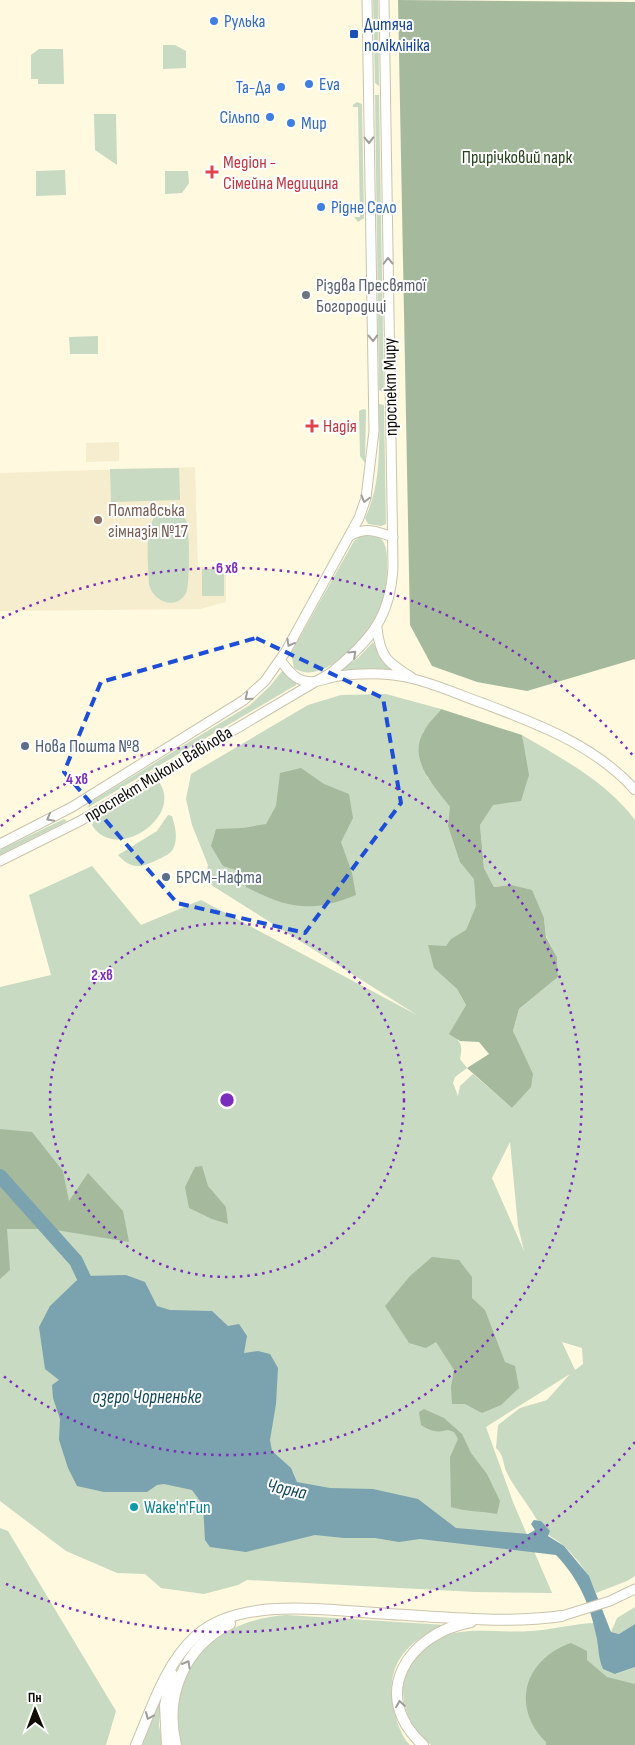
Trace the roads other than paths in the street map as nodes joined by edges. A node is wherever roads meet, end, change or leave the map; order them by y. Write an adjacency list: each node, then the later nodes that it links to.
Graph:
1 (367, 0): 4 (main road, проспект Миру)
2 (384, 0): 3 (main road, проспект Миру)
3 (385, 91): 4 (main road); 6 (main road, проспект Миру, one-way to 3)
4 (368, 92): 5 (main road, проспект Миру, one-way to 5)
5 (374, 399): 6 (main road); 7 (main road, проспект Миру, one-way to 7)
6 (390, 399): 8 (main road, проспект Миру)
7 (350, 536): 8 (main road); 10 (main road, проспект Миру, one-way to 10)
8 (393, 537): 9 (main road, проспект Миру)
9 (377, 628): 11 (main road); 12 (main road, проспект Миру, one-way to 9)
10 (280, 660): 12 (main road); 14 (main road, проспект Миколи Вавілова, one-way to 14)
11 (413, 678): 12 (main road); 13 (main road)
12 (314, 682): 15 (main road, проспект Миколи Вавілова)
13 (635, 790)
14 (72, 806): 15 (main road); 16 (main road, проспект Миколи Вавілова, one-way to 16)
15 (80, 821): 17 (main road, проспект Миколи Вавілова)
16 (0, 844)
17 (0, 861)
18 (635, 1589): 20 (main road)
19 (251, 1613): 21 (highway); 22 (highway); 25 (highway, one-way to 19)
20 (562, 1616): 21 (highway)
21 (491, 1619): 26 (highway, one-way to 21)
22 (178, 1656): 23 (highway, one-way to 23); 24 (highway)
23 (136, 1745)
24 (168, 1745)
25 (176, 1745)
26 (424, 1745)

